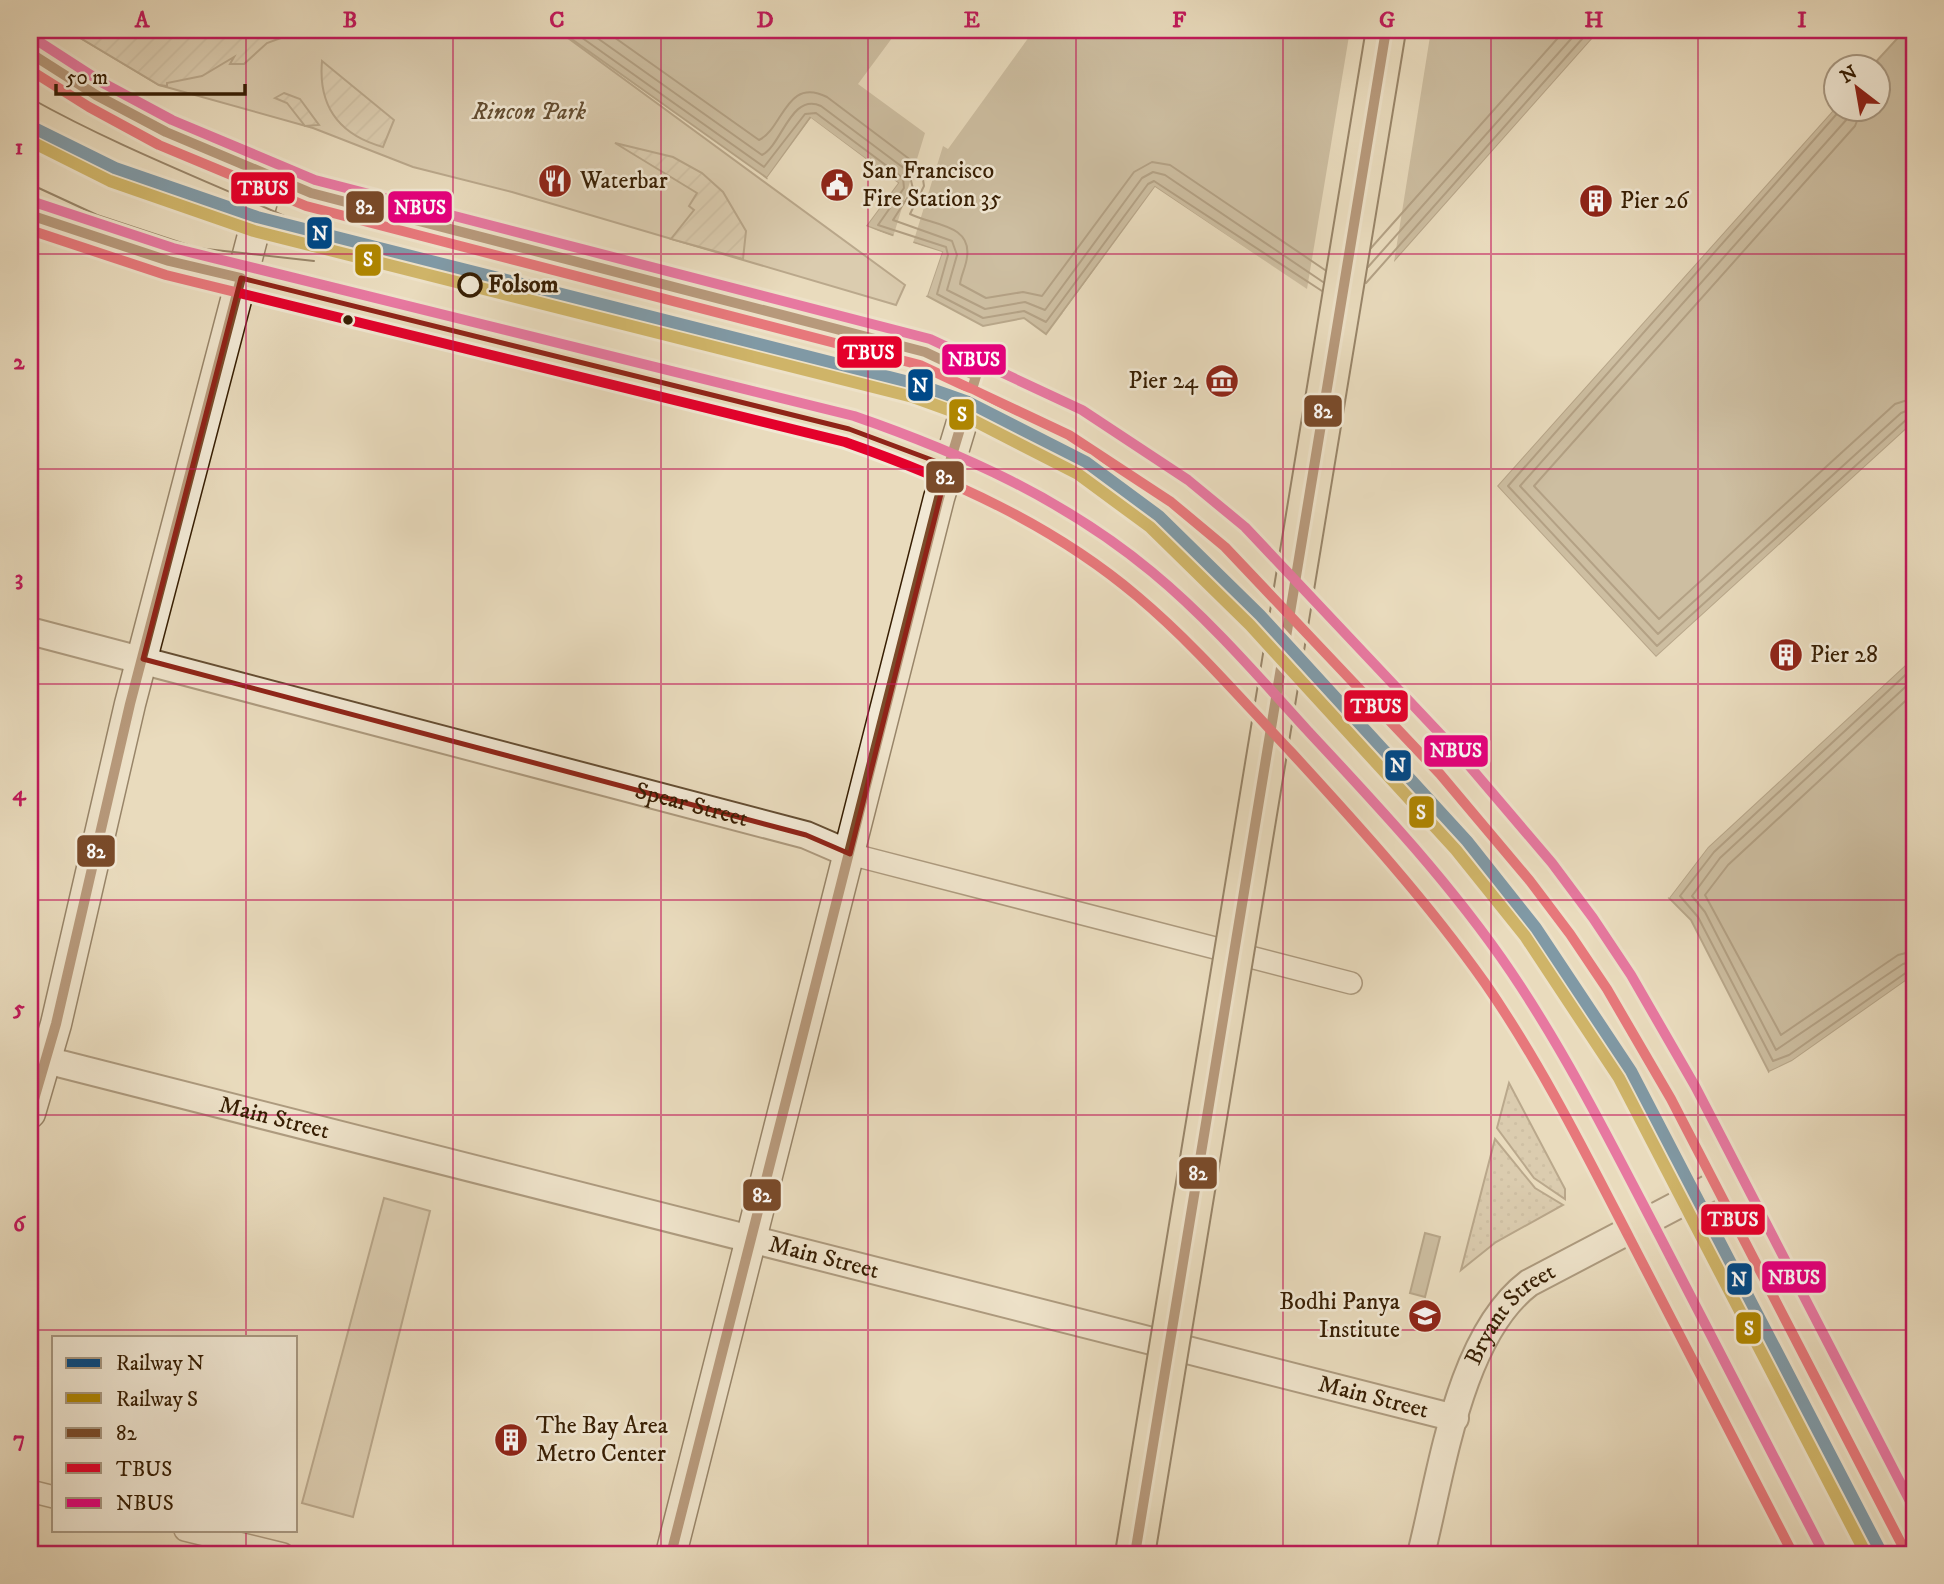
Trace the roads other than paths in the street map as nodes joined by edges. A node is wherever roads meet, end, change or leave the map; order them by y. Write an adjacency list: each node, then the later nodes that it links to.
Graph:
1 (1386, 30): 25 (highway, bridge)
2 (1399, 30): 26 (highway)
3 (30, 53): 4 (main road)
4 (268, 178): 6 (main road); 7 (main road)
5 (30, 215): 6 (main road)
6 (240, 278): 8 (main road); 10 (main road)
7 (976, 376): 8 (main road); 15 (main road)
8 (948, 466): 11 (main road); 16 (main road)
9 (30, 631): 10 (street, Spear Street)
10 (143, 659): 11 (street, Spear Street); 13 (main road)
11 (850, 855): 12 (street, Spear Street); 17 (main road)
12 (1351, 984)
13 (38, 1058): 14 (main road); 17 (street, Main Street)
14 (30, 1113)
15 (1729, 1178): 16 (street, Bryant Street); 22 (main road)
16 (1638, 1226): 18 (street, Bryant Street); 28 (main road)
17 (752, 1241): 18 (street, Main Street); 23 (main road)
18 (1455, 1418): 27 (street, Bryant Street)
19 (30, 1491): 20 (street)
20 (52, 1496)
21 (193, 1532): 24 (street)
22 (1914, 1539)
23 (673, 1548)
24 (284, 1554)
25 (1135, 1554)
26 (1148, 1554)
27 (1421, 1554)
28 (1809, 1554)

